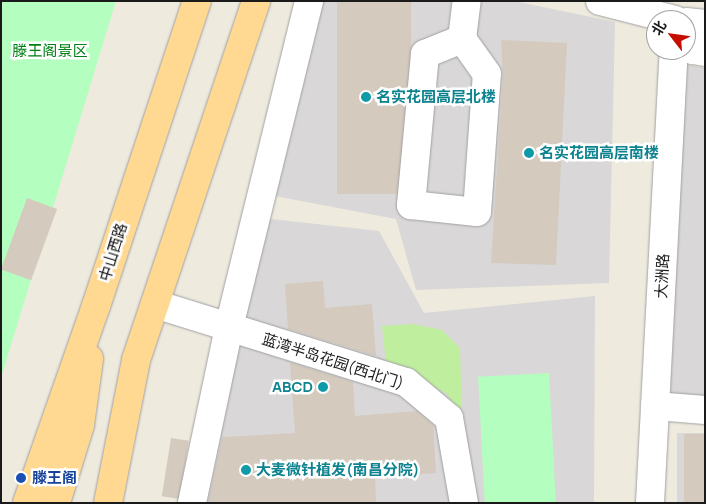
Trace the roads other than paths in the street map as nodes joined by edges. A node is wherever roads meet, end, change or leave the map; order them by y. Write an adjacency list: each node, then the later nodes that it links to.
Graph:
1 (197, 1): 10 (main road, 中山西路)
2 (256, 1): 9 (main road)
3 (309, 1): 11 (street)
4 (467, 1): 7 (street)
5 (600, 1): 6 (street)
6 (646, 12)
7 (462, 39): 7 (street)
8 (673, 60): 12 (street, 大洲路)
9 (155, 304): 11 (street, 蓝湾半岛花园(西北门)); 16 (main road)
10 (96, 306): 14 (main road, 中山西路); 15 (main road)
11 (229, 327): 17 (street); 18 (street, 蓝湾半岛花园(西北门))
12 (655, 406): 13 (street); 19 (street, 大洲路)
13 (705, 410)
14 (27, 503)
15 (56, 503)
16 (108, 503)
17 (192, 503)
18 (464, 503)
19 (650, 503)

